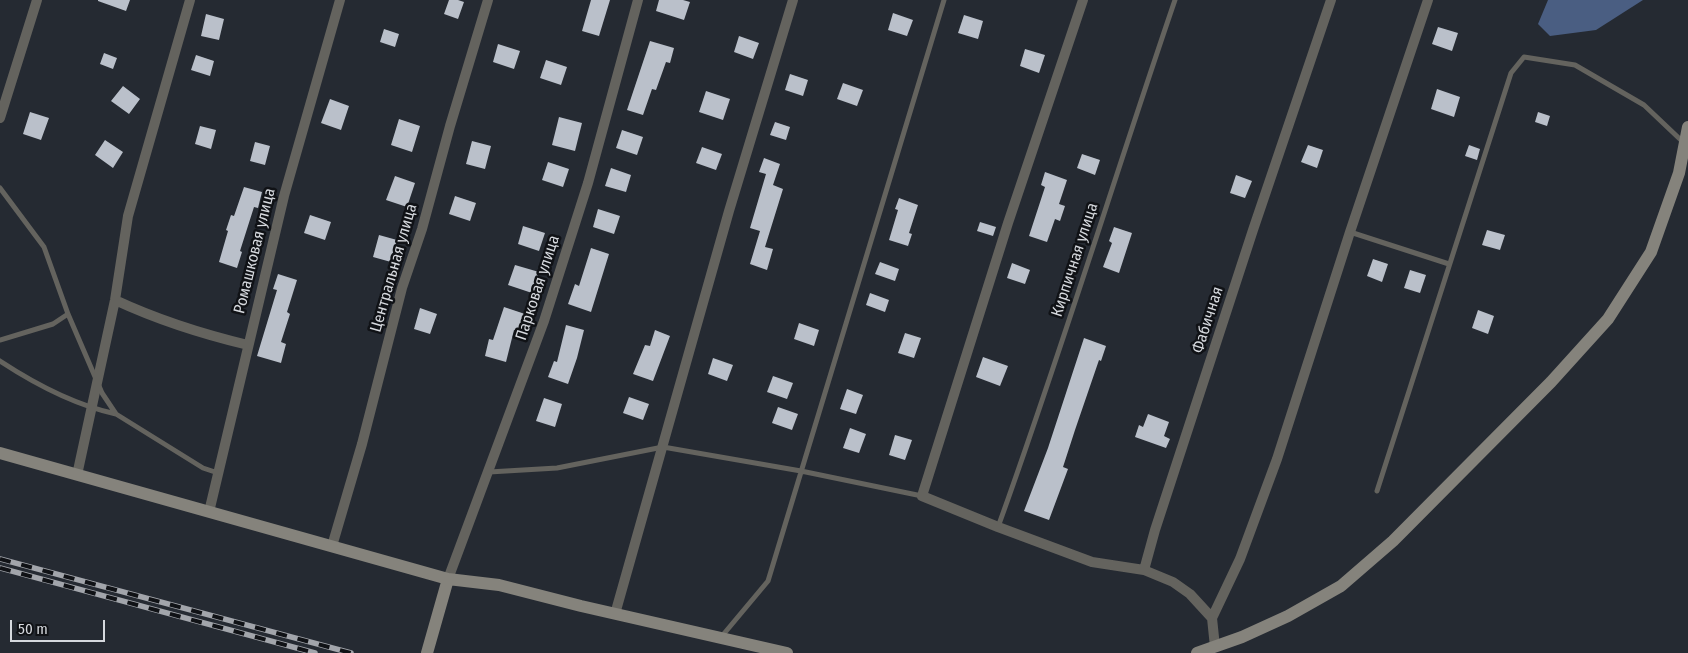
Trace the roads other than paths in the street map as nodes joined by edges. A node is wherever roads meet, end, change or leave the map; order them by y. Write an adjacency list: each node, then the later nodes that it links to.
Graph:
1 (37, 0): 12 (street)
2 (190, 0): 18 (street)
3 (340, 0): 21 (street, Ромашковая улица)
4 (488, 0): 36 (street, Центральная улица)
5 (638, 0): 28 (street, Парковая улица)
6 (793, 0): 26 (street)
7 (944, 0): 29 (lane)
8 (1084, 0): 33 (street)
9 (1175, 0): 35 (lane, Кирпичная улица)
10 (1331, 0): 37 (street, Фабичная)
11 (1428, 0): 16 (street)
12 (0, 118)
13 (1688, 127): 14 (street)
14 (1685, 144): 17 (lane); 42 (street)
15 (0, 188): 19 (lane)
16 (1350, 232): 17 (lane); 40 (street)
17 (1449, 264): 32 (lane)
18 (115, 300): 21 (street); 23 (street)
19 (68, 314): 20 (lane); 23 (lane)
20 (0, 340)
21 (248, 345): 30 (street, Ромашковая улица)
22 (0, 361): 24 (lane)
23 (97, 381): 24 (street); 25 (lane)
24 (91, 409): 25 (lane); 31 (street)
25 (116, 414): 30 (lane)
26 (662, 447): 28 (lane); 29 (lane); 39 (street)
27 (0, 453): 31 (street)
28 (489, 472): 38 (street, Парковая улица)
29 (801, 472): 33 (lane); 41 (lane)
30 (218, 473): 34 (street, Ромашковая улица)
31 (77, 475): 34 (street)
32 (1377, 491)
33 (922, 496): 35 (street)
34 (209, 512): 36 (street)
35 (998, 527): 37 (street)
36 (332, 546): 38 (street)
37 (1144, 570): 40 (street)
38 (448, 579): 39 (street); 43 (street)
39 (615, 614): 41 (street)
40 (1212, 618): 42 (street)
41 (721, 638): 44 (street)
42 (1215, 647): 45 (street)
43 (427, 653)
44 (787, 653)
45 (1197, 653)

